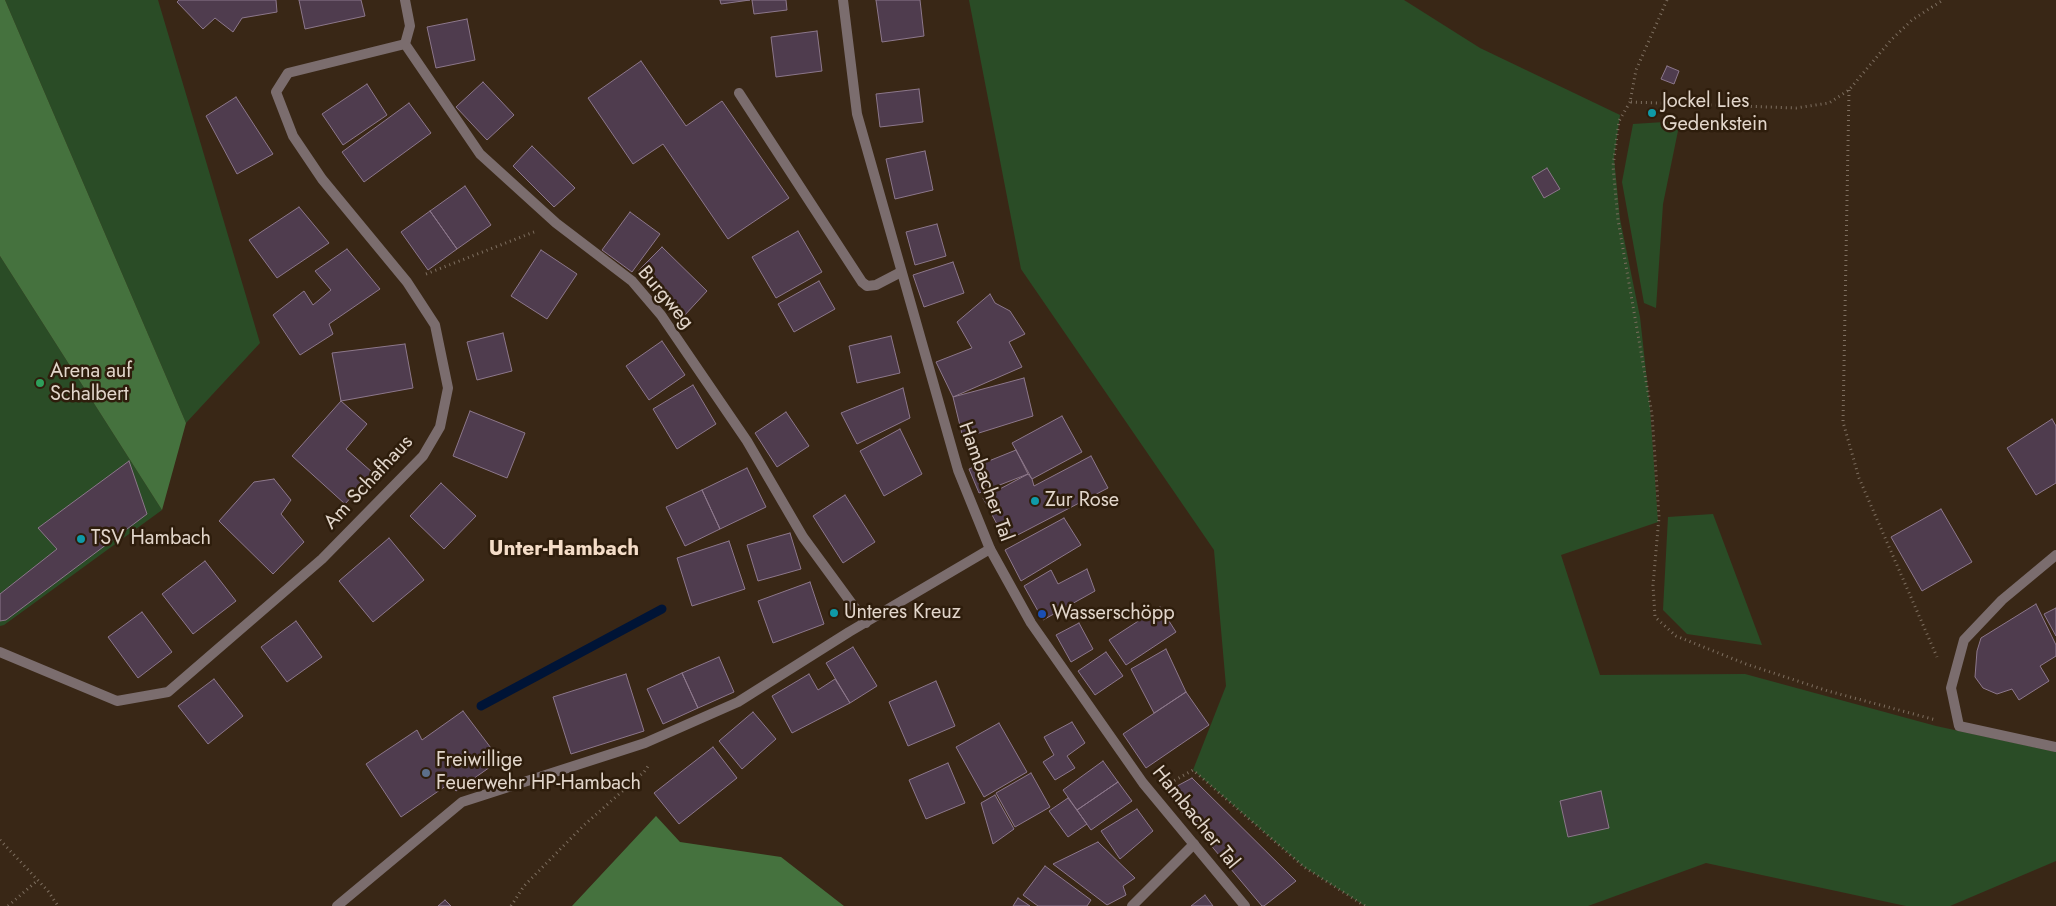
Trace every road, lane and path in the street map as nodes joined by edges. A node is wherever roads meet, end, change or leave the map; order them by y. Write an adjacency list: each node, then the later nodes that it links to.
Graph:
1 (405, 0): 5 (street)
2 (843, 0): 10 (street, Hambacher Tal)
3 (1668, 0): 8 (path)
4 (1943, 0): 6 (path)
5 (405, 44): 9 (street, Burgweg); 11 (street, Am Schafhaus)
6 (1848, 90): 8 (path); 16 (path)
7 (739, 92): 10 (street)
8 (1630, 102): 17 (path)
9 (556, 223): 11 (path); 14 (street, Burgweg)
10 (902, 272): 12 (street, Hambacher Tal)
11 (407, 282): 15 (street, Am Schafhaus)
12 (990, 549): 14 (street); 20 (street, Hambacher Tal)
13 (2056, 555): 16 (street)
14 (866, 623): 18 (street)
15 (0, 652)
16 (1951, 688): 17 (street)
17 (1959, 726): 19 (street)
18 (645, 744): 26 (street); 27 (path)
19 (2056, 747)
20 (1143, 782): 22 (street, Hambacher Tal); 30 (path)
21 (0, 840): 23 (path)
22 (1194, 844): 28 (street); 29 (street, Hambacher Tal)
23 (38, 880): 24 (path); 25 (path)
24 (8, 906)
25 (58, 906)
26 (337, 906)
27 (511, 906)
28 (1132, 906)
29 (1245, 906)
30 (1365, 906)

